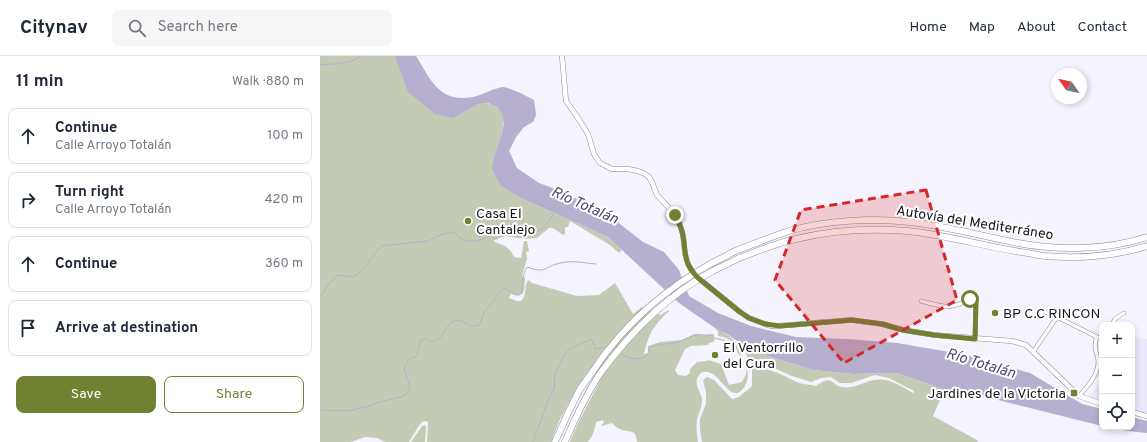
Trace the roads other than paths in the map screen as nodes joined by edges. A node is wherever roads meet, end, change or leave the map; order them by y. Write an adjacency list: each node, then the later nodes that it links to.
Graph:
1 (562, 56): 10 (street)
2 (1147, 236): 16 (highway, Autovía del Mediterráneo, bridge)
3 (1147, 247): 17 (highway, Autovía del Mediterráneo, bridge)
4 (921, 301): 10 (street)
5 (1045, 312): 7 (street)
6 (1124, 313): 8 (street)
7 (1057, 317): 9 (street); 11 (street)
8 (1114, 322)
9 (1097, 337): 12 (street)
10 (975, 339): 11 (street)
11 (1032, 352): 12 (street)
12 (1079, 396): 13 (street)
13 (1099, 403)
14 (1135, 413): 15 (street)
15 (1147, 416)
16 (555, 442)
17 (566, 442)

